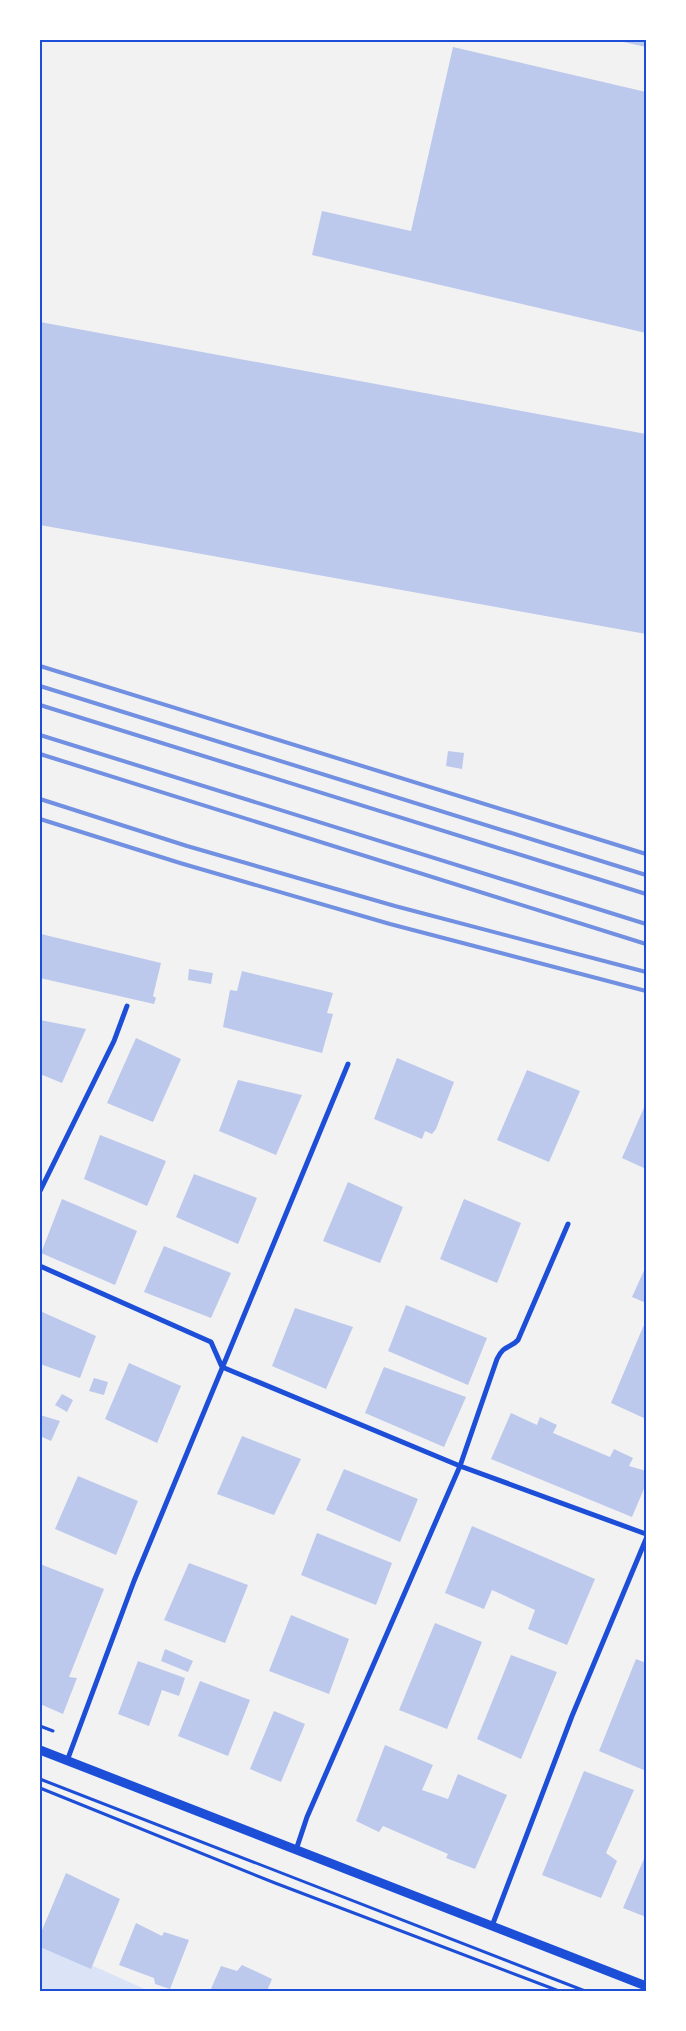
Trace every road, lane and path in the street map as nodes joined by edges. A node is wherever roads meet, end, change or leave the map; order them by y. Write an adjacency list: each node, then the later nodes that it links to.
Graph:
1 (127, 1006): 3 (street)
2 (348, 1064): 6 (street)
3 (40, 1191)
4 (568, 1224): 7 (street)
5 (40, 1266): 6 (street)
6 (222, 1367): 7 (street); 11 (street)
7 (460, 1466): 8 (street); 14 (street)
8 (646, 1534)
9 (646, 1539): 15 (street)
10 (40, 1750): 11 (street)
11 (67, 1761): 14 (street)
12 (40, 1779): 18 (path)
13 (40, 1788): 17 (path)
14 (296, 1850): 15 (street)
15 (492, 1926): 16 (street)
16 (646, 1986)
17 (559, 1991)
18 (585, 1991)

